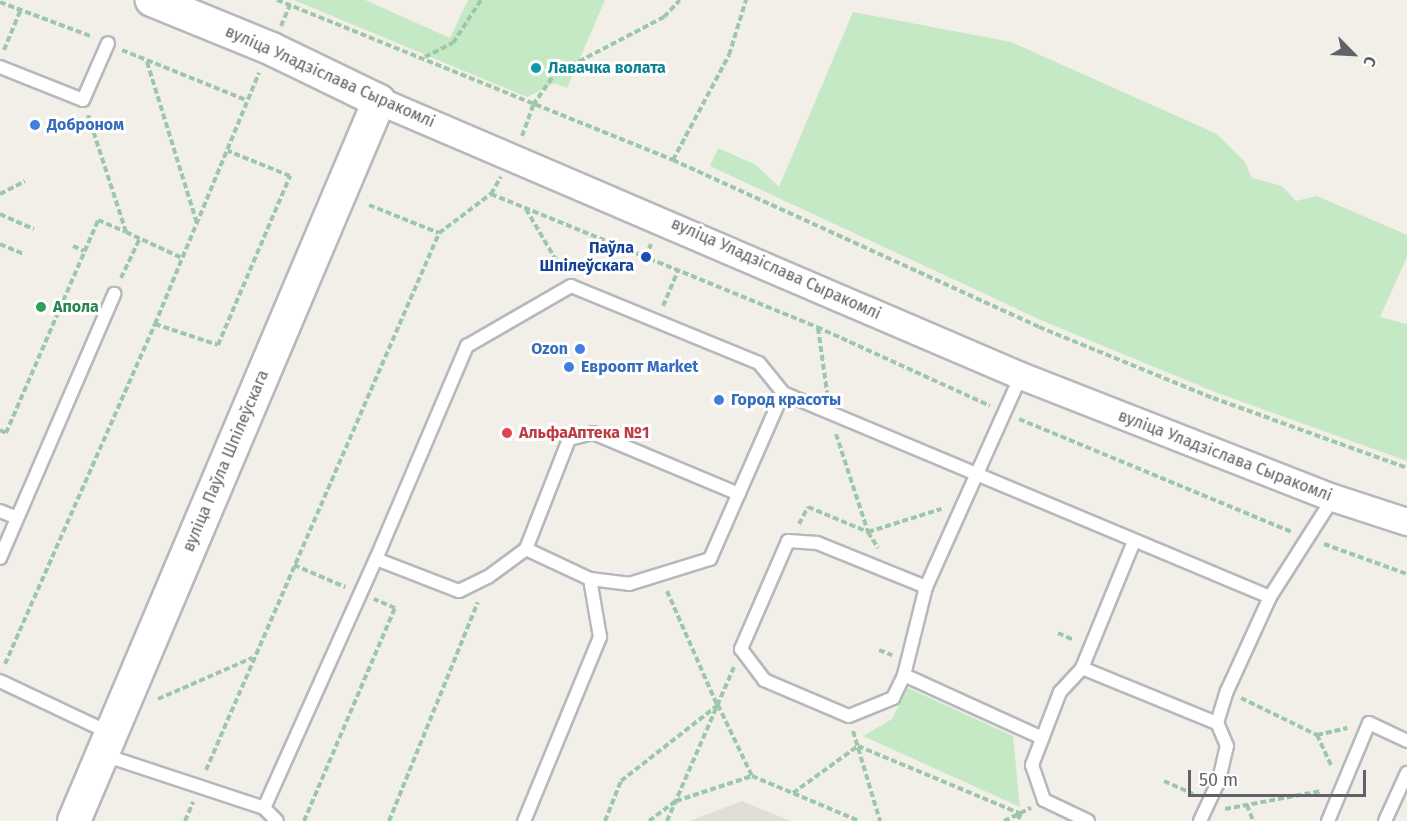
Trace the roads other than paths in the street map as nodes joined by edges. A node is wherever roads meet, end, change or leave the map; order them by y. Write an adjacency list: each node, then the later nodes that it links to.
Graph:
1 (153, 0): 4 (street, вуліца Уладзіслава Сыракомлі)
2 (108, 43): 3 (lane)
3 (0, 67)
4 (379, 101): 6 (street, вуліца Уладзіслава Сыракомлі); 27 (street, вуліца Паўла Шпілеўскага)
5 (114, 294): 12 (lane)
6 (1021, 376): 8 (lane); 10 (street, вуліца Уладзіслава Сыракомлі)
7 (783, 393): 8 (lane); 9 (lane); 17 (lane)
8 (974, 474): 14 (lane); 19 (lane)
9 (739, 494): 15 (lane); 18 (lane)
10 (1333, 498): 13 (street, вуліца Уладзіслава Сыракомлі); 20 (lane)
11 (0, 511): 12 (lane)
12 (17, 518): 16 (lane)
13 (1407, 522)
14 (1134, 542): 20 (lane); 21 (lane)
15 (526, 549): 17 (lane); 18 (lane)
16 (0, 558)
17 (376, 559): 29 (lane)
18 (590, 579): 33 (lane)
19 (926, 587): 22 (lane); 22 (lane)
20 (1270, 597): 24 (lane)
21 (1082, 668): 24 (lane); 25 (lane)
22 (904, 675): 25 (lane)
23 (0, 681): 27 (lane)
24 (1217, 723): 30 (lane)
25 (1042, 738): 34 (lane)
26 (1407, 741): 35 (lane)
27 (107, 744): 29 (lane); 31 (street, вуліца Паўла Шпілеўскага)
28 (1407, 773): 36 (lane)
29 (264, 808): 32 (lane)
30 (1205, 811)
31 (74, 821)
32 (277, 821)
33 (524, 821)
34 (1088, 821)
35 (1328, 821)
36 (1385, 821)

